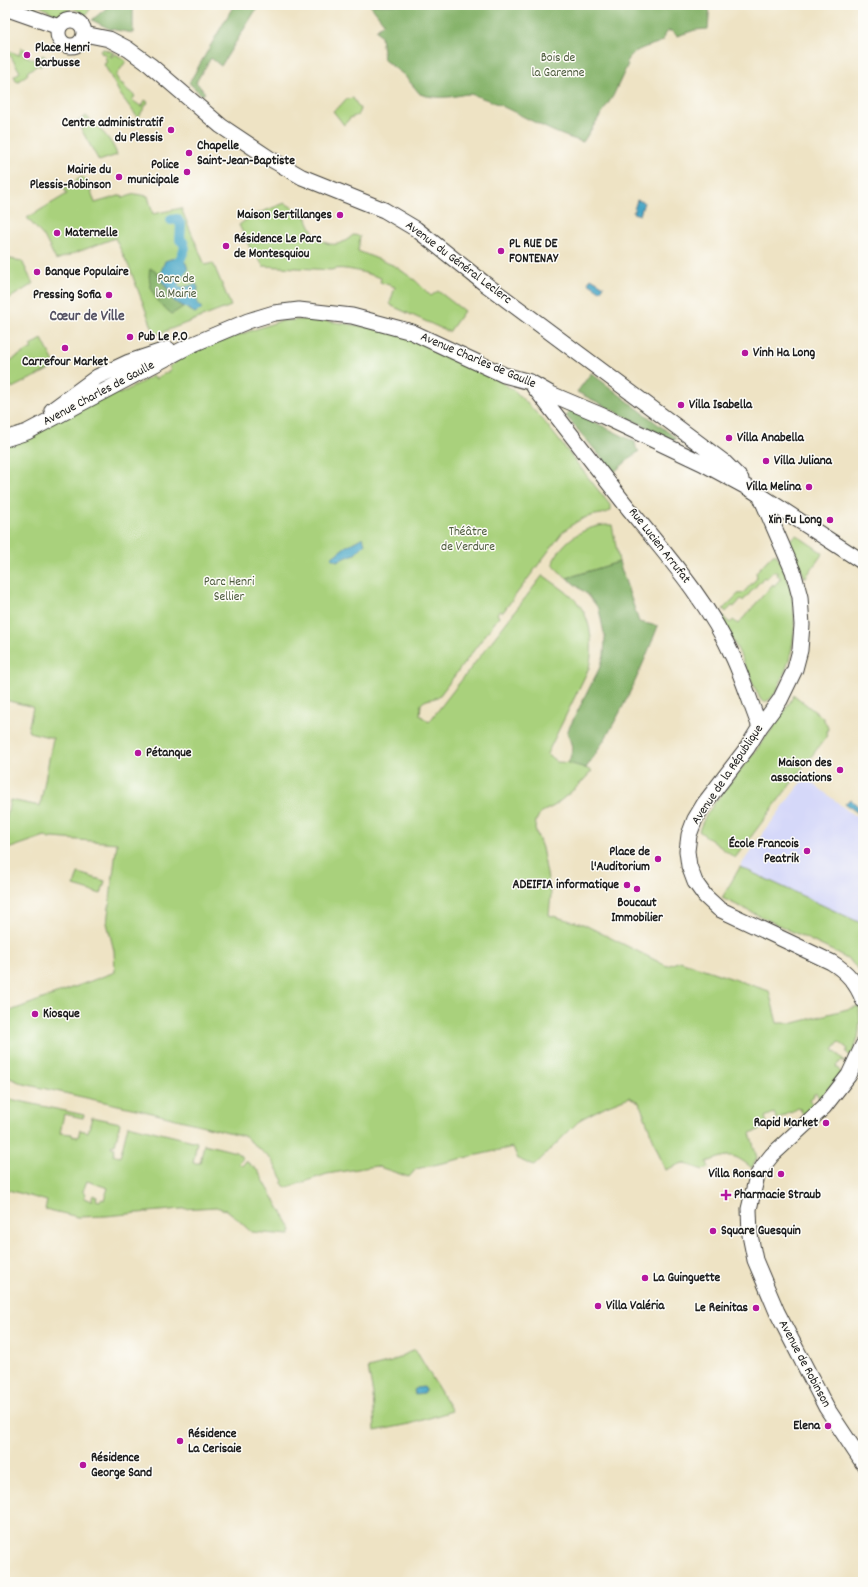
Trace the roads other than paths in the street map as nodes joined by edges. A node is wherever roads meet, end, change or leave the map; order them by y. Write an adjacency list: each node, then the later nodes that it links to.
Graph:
1 (5, 8): 6 (street, Avenue du Général Leclerc)
2 (191, 345): 2 (street, Avenue Charles de Gaulle); 4 (street, Avenue Charles de Gaulle)
3 (467, 350): 4 (street)
4 (482, 365): 5 (street, Avenue Charles de Gaulle)
5 (530, 382): 6 (street, Avenue Charles de Gaulle); 10 (street, Rue Lucien Arrufat)
6 (756, 493): 7 (street); 10 (street, Avenue de la République)
7 (841, 548): 8 (street); 9 (street)
8 (863, 562)
9 (863, 570)
10 (760, 727): 11 (street, Avenue de la République)
11 (863, 1000)
12 (863, 1045): 13 (street, Avenue de Robinson)
13 (863, 1462)

